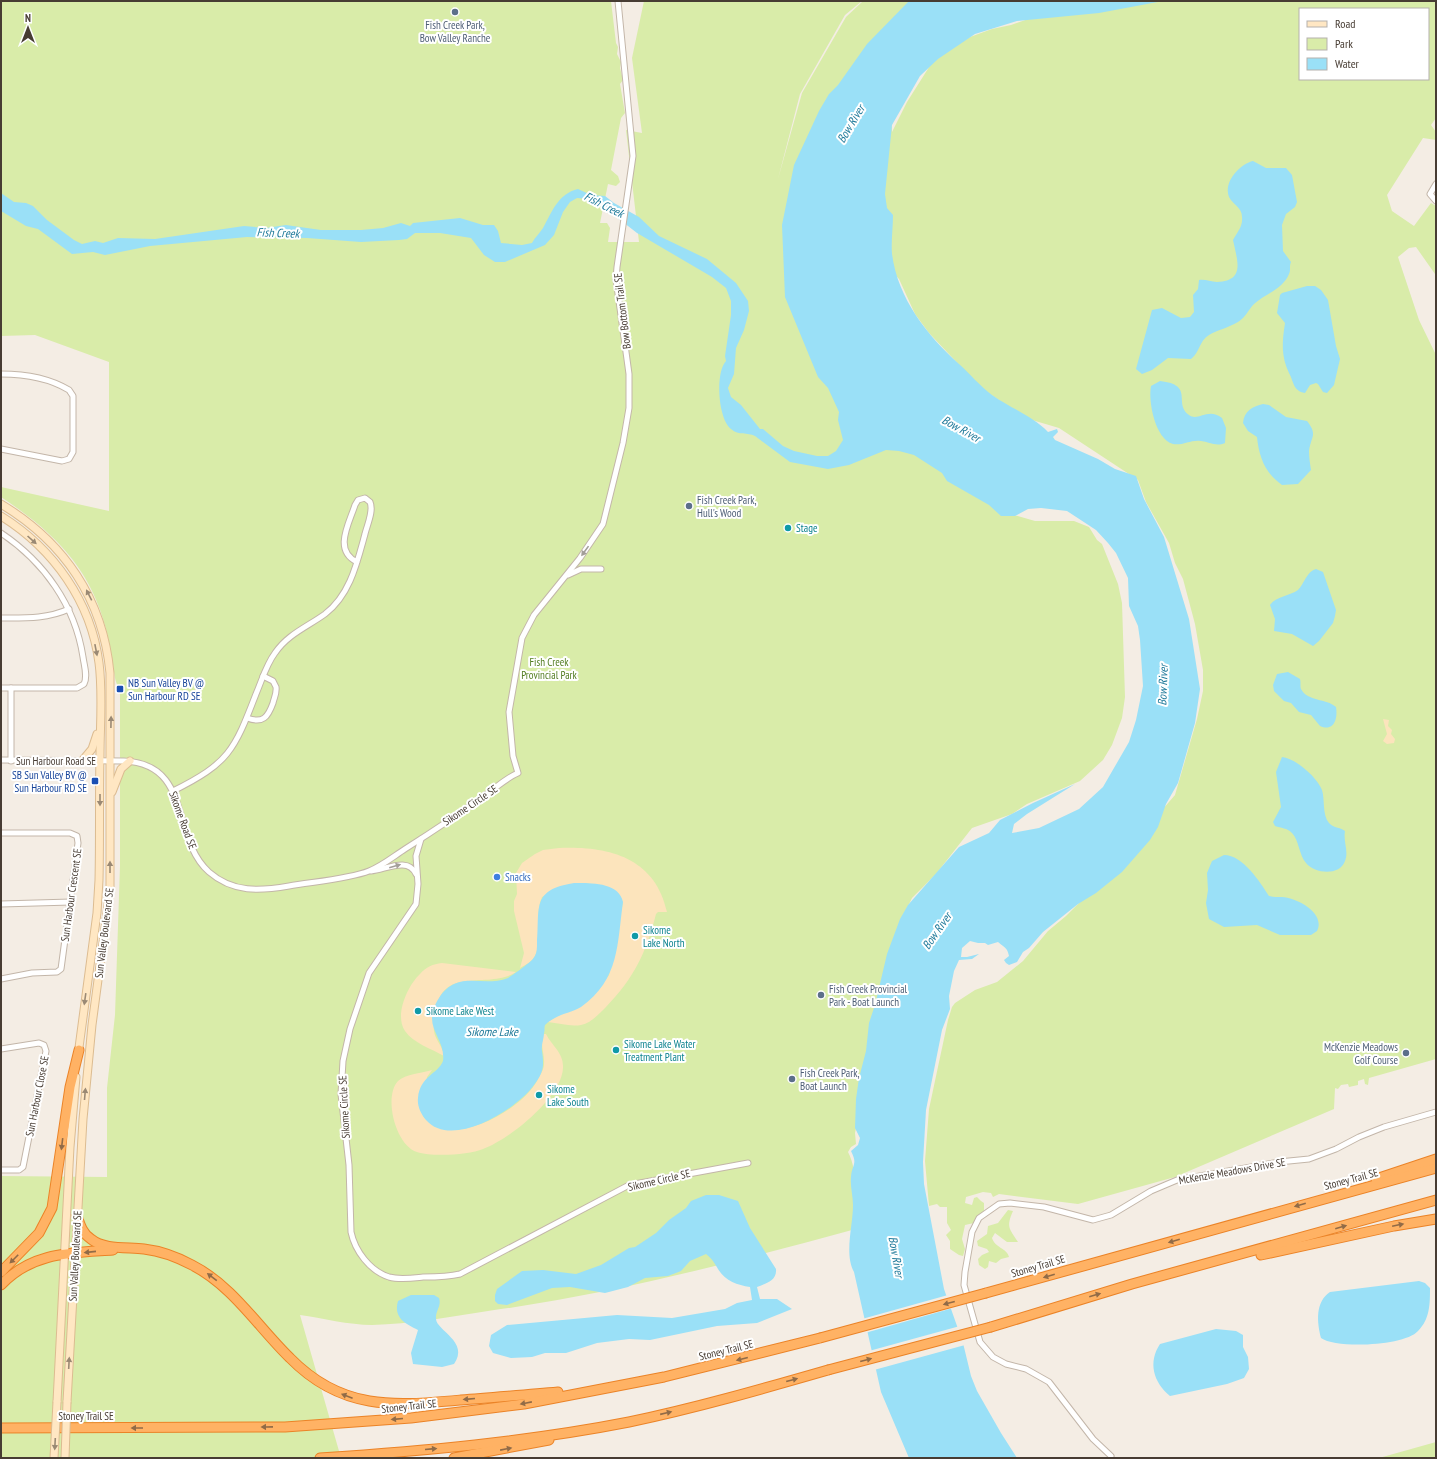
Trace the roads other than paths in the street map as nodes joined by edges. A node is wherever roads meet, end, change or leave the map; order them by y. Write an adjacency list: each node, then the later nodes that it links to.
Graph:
1 (618, 1): 8 (street, Bow Bottom Trail SE)
2 (1436, 184): 3 (street)
3 (1436, 200)
4 (1, 374): 5 (street)
5 (1, 449)
6 (1, 504): 24 (main road, Sun Valley Boulevard SE, one-way to 6)
7 (1, 516): 19 (main road, Sun Valley Boulevard SE, one-way to 19)
8 (603, 524): 12 (street, Sikome Circle SE, one-way to 12)
9 (1, 534): 13 (street)
10 (357, 562): 10 (street); 15 (street)
11 (601, 569): 12 (street)
12 (565, 576): 29 (street, Sikome Circle SE)
13 (69, 609): 14 (street); 17 (street)
14 (1, 618)
15 (263, 676): 18 (street); 18 (street)
16 (1, 688): 17 (street)
17 (11, 688): 21 (street)
18 (247, 718): 26 (street)
19 (100, 722): 22 (main road); 23 (main road, Sun Valley Boulevard SE)
20 (1, 760): 21 (street, Sun Harbour Road SE)
21 (11, 760): 22 (street, Sun Harbour Road SE)
22 (82, 761): 23 (street, Sun Harbour Road SE)
23 (100, 761): 24 (street, Sun Harbour Road SE); 36 (main road, Sun Valley Boulevard SE, one-way to 36)
24 (110, 761): 25 (street, Sikome Road SE); 27 (main road, Sun Valley Boulevard SE)
25 (130, 761): 26 (street, Sikome Road SE); 27 (main road)
26 (173, 791): 30 (street, Sikome Road SE)
27 (110, 800): 44 (main road, Sun Valley Boulevard SE, one-way to 27)
28 (1, 833): 32 (street, Sun Harbour Crescent SE)
29 (422, 838): 30 (street, Sikome Road SE); 31 (street, Sikome Circle SE)
30 (368, 872): 31 (street, Sikome Road SE, one-way to 31)
31 (417, 876): 39 (street, Sikome Circle SE)
32 (71, 902): 33 (street); 34 (street, Sun Harbour Crescent SE)
33 (1, 904)
34 (1, 979)
35 (1, 1049): 41 (street, Sun Harbour Close SE)
36 (78, 1050): 48 (main road, Sun Valley Boulevard SE); 50 (highway, one-way to 50)
37 (1436, 1112): 55 (street, McKenzie Meadows Drive SE)
38 (1436, 1158): 42 (highway)
39 (748, 1163)
40 (1436, 1168): 42 (highway, Stoney Trail SE)
41 (1, 1170)
42 (1337, 1195): 52 (highway, Stoney Trail SE, one-way to 52, bridge)
43 (1436, 1200): 49 (highway, one-way to 43)
44 (77, 1216): 46 (highway); 47 (main road, Sun Valley Boulevard SE)
45 (1436, 1219): 49 (highway, one-way to 45)
46 (133, 1248): 47 (highway, one-way to 47); 52 (highway, one-way to 46)
47 (75, 1253): 48 (highway); 57 (main road, Sun Valley Boulevard SE, one-way to 47, bridge)
48 (64, 1254): 51 (highway); 56 (main road, Sun Valley Boulevard SE, one-way to 56, bridge)
49 (1209, 1264): 53 (highway, one-way to 49, bridge)
50 (1, 1272)
51 (1, 1285)
52 (619, 1386): 54 (highway, Stoney Trail SE, one-way to 54)
53 (628, 1422): 58 (highway, one-way to 53); 59 (highway, one-way to 53)
54 (1, 1428)
55 (1111, 1456)
56 (54, 1458)
57 (65, 1458)
58 (320, 1458)
59 (454, 1458)

